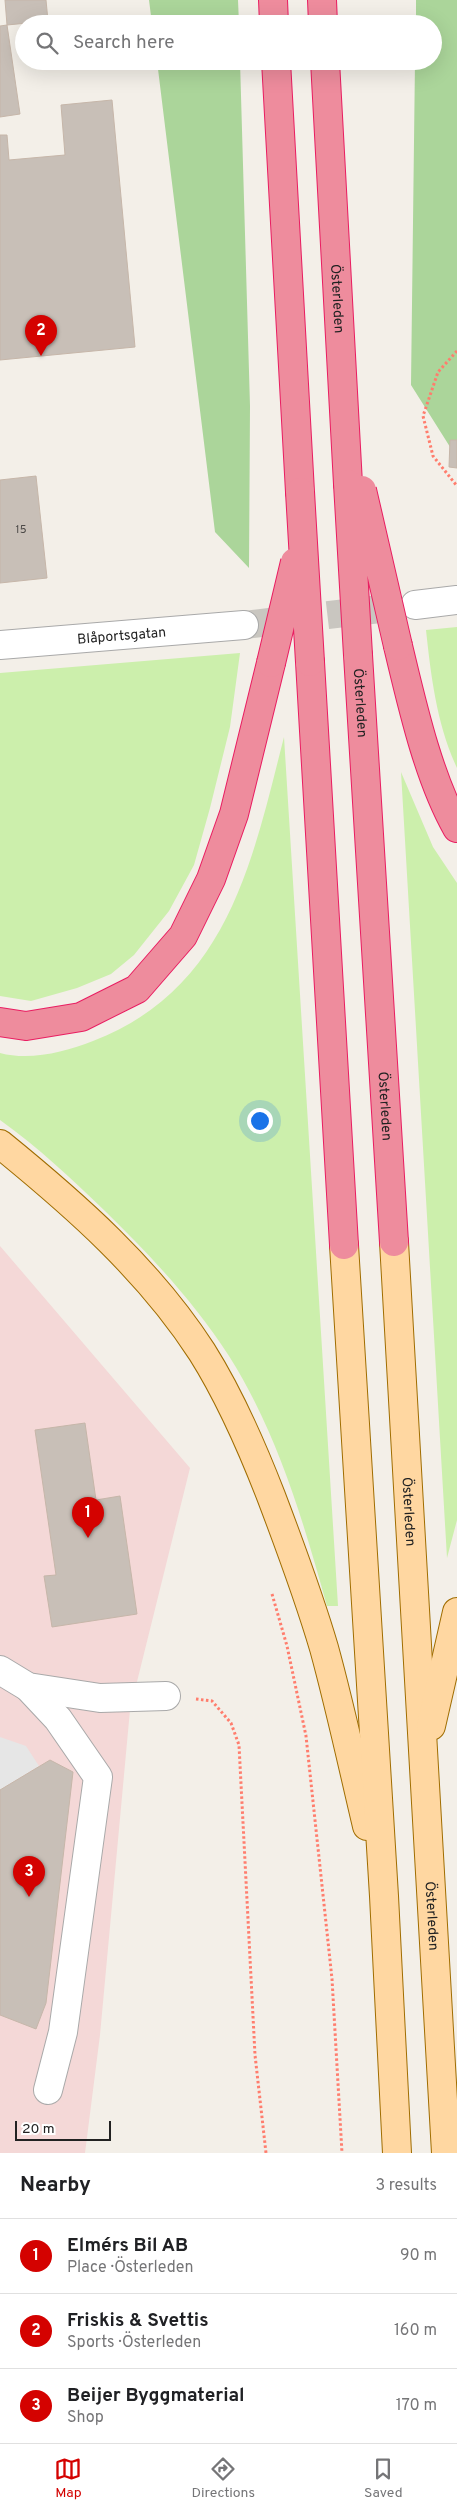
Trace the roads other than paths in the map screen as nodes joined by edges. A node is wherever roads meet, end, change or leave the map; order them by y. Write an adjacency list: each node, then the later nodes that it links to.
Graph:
1 (273, 0): 3 (highway)
2 (322, 0): 4 (highway)
3 (274, 15)
4 (323, 15)
5 (277, 70): 8 (highway, bridge)
6 (325, 70): 7 (highway, Österleden)
7 (354, 483): 13 (highway, bridge); 16 (highway, Österleden, bridge)
8 (302, 531): 14 (highway, bridge); 17 (highway, bridge)
9 (457, 600): 10 (street)
10 (415, 605)
11 (244, 625): 12 (street, Blåportsgatan)
12 (0, 645)
13 (457, 828)
14 (0, 1022)
15 (0, 1144): 23 (main road)
16 (394, 1242): 22 (main road, Österleden)
17 (344, 1245): 23 (main road)
18 (457, 1612): 22 (main road)
19 (0, 1670): 20 (street)
20 (28, 1687): 21 (street); 24 (street)
21 (166, 1696)
22 (424, 1757): 26 (main road, Österleden)
23 (384, 1896): 25 (main road)
24 (48, 2090)
25 (397, 2153)
26 (446, 2153)

